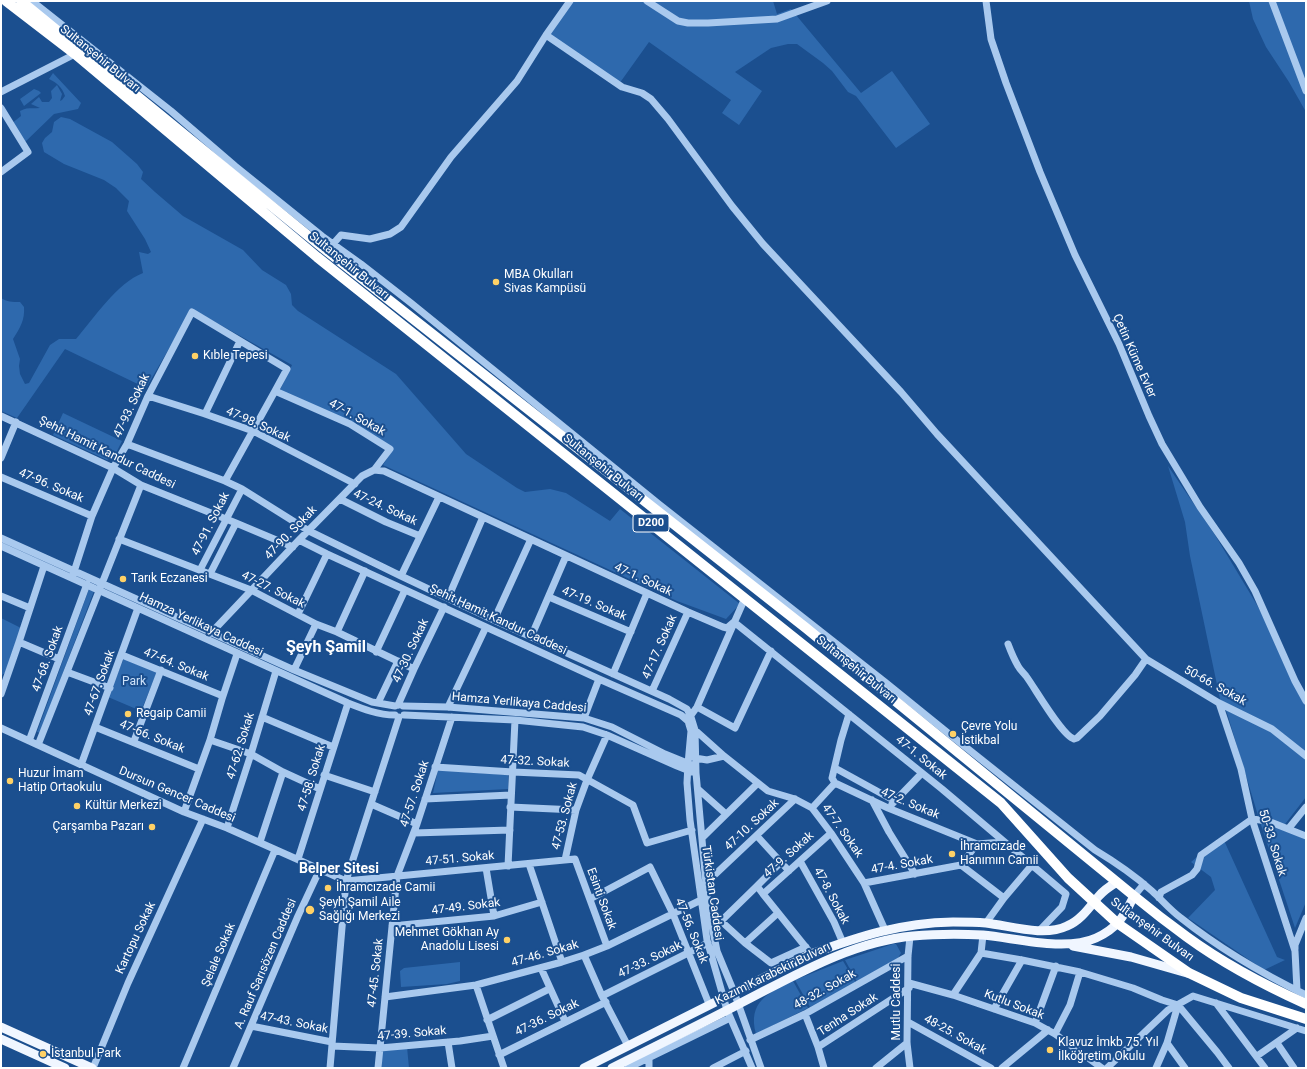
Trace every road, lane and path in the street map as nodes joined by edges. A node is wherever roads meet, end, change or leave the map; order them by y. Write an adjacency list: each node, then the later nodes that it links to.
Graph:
1 (6, 1): 10 (highway, Sultanşehir Bulvarı / D200)
2 (21, 1): 184 (highway, Sultanşehir Bulvarı / D200)
3 (32, 1): 15 (street, Sultanşehir Bulvarı)
4 (570, 1): 9 (street)
5 (648, 1): 6 (street)
6 (827, 1)
7 (986, 1): 97 (street, Çetin Küme Evler)
8 (1272, 1): 11 (street)
9 (546, 35): 15 (street); 83 (street, 50-66. Sokak)
10 (75, 54): 12 (street); 62 (highway, Sultanşehir Bulvarı / D200)
11 (1306, 91)
12 (1, 92)
13 (1, 108): 14 (street)
14 (1, 172)
15 (333, 244): 179 (street, Sultanşehir Bulvarı)
16 (240, 341): 17 (street); 18 (street, 47-93. Sokak); 19 (street)
17 (275, 391): 22 (street); 26 (street, 47-1. Sokak)
18 (148, 396): 19 (street, 47-98. Sokak); 23 (street, 47-93. Sokak)
19 (204, 414): 22 (street, 47-98. Sokak)
20 (1, 416): 21 (street, Şehit Hamit Kandur Caddesi)
21 (16, 422): 24 (street); 25 (street, Şehit Hamit Kandur Caddesi)
22 (253, 431): 28 (street); 30 (street, 47-98. Sokak)
23 (127, 444): 25 (street, 47-93. Sokak); 28 (street, Şehit Hamit Kandur Caddesi)
24 (1, 458)
25 (113, 468): 29 (street, Şehit Hamit Kandur Caddesi); 34 (street, 47-93. Sokak)
26 (374, 470): 30 (street, 47-90. Sokak); 32 (street, 47-1. Sokak)
27 (1, 477): 34 (street, 47-96. Sokak)
28 (225, 481): 31 (street, Şehit Hamit Kandur Caddesi)
29 (140, 484): 36 (street, Şehit Hamit Kandur Caddesi); 41 (street, 47-68. Sokak)
30 (355, 484): 33 (street, 47-90. Sokak)
31 (242, 489): 36 (street, 47-91. Sokak); 38 (street, Şehit Hamit Kandur Caddesi)
32 (439, 497): 35 (street, 47-1. Sokak); 39 (street)
33 (340, 499): 38 (street, 47-90. Sokak); 39 (street, 47-24. Sokak)
34 (92, 516): 52 (street, 47-93. Sokak)
35 (483, 517): 42 (street, 47-1. Sokak); 61 (street)
36 (226, 519): 37 (street, Şehit Hamit Kandur Caddesi); 49 (street, 47-91. Sokak)
37 (236, 522): 45 (street, Şehit Hamit Kandur Caddesi); 51 (street, 47-91. Sokak)
38 (309, 530): 43 (street, 47-90. Sokak); 53 (street, Şehit Hamit Kandur Caddesi)
39 (420, 536): 53 (street)
40 (1, 538): 52 (street, Hamza Yerlikaya Caddesi)
41 (119, 539): 49 (street, 47-27. Sokak); 55 (street, 47-68. Sokak)
42 (531, 539): 47 (street, 47-1. Sokak); 68 (street)
43 (299, 540): 45 (street, 47-90. Sokak); 46 (street, Şehit Hamit Kandur Caddesi)
44 (1, 546): 48 (street, Hamza Yerlikaya Caddesi)
45 (292, 547): 56 (street, 47-90. Sokak)
46 (327, 554): 50 (street, Şehit Hamit Kandur Caddesi); 67 (street)
47 (566, 556): 58 (street, 47-1. Sokak); 60 (street)
48 (44, 566): 52 (street, Hamza Yerlikaya Caddesi); 63 (street)
49 (200, 570): 51 (street, 47-27. Sokak)
50 (365, 571): 57 (street, Şehit Hamit Kandur Caddesi); 72 (street)
51 (210, 574): 56 (street, 47-27. Sokak)
52 (73, 575): 54 (street, Hamza Yerlikaya Caddesi); 55 (street, Hamza Yerlikaya Caddesi)
53 (401, 576): 61 (street, Şehit Hamit Kandur Caddesi)
54 (87, 584): 55 (street, Hamza Yerlikaya Caddesi); 82 (street, 47-68. Sokak)
55 (101, 587): 64 (street, Hamza Yerlikaya Caddesi); 74 (street, Hamza Yerlikaya Caddesi); 89 (street, 47-68. Sokak)
56 (251, 590): 67 (street, 47-27. Sokak); 74 (street, 47-90. Sokak)
57 (405, 590): 65 (street, Şehit Hamit Kandur Caddesi); 79 (street)
58 (647, 593): 66 (street, 47-1. Sokak); 73 (street)
59 (1, 596): 63 (street)
60 (549, 597): 73 (street, 47-19. Sokak); 75 (street)
61 (448, 598): 68 (street, Şehit Hamit Kandur Caddesi)
62 (745, 598): 69 (street); 196 (highway, Sultanşehir Bulvarı / D200)
63 (30, 608): 76 (street)
64 (138, 608): 80 (street, Hamza Yerlikaya Caddesi); 81 (street, 47-67. Sokak)
65 (444, 608): 71 (street, Şehit Hamit Kandur Caddesi); 85 (street, 47-30. Sokak)
66 (688, 612): 69 (street, 47-1. Sokak); 94 (street, 47-17. Sokak)
67 (298, 614): 70 (street, 47-27. Sokak)
68 (494, 620): 75 (street, Şehit Hamit Kandur Caddesi)
69 (734, 622): 78 (street, 47-1. Sokak); 103 (street)
70 (316, 624): 72 (street, 47-27. Sokak); 87 (street)
71 (486, 627): 92 (street, Şehit Hamit Kandur Caddesi); 102 (street)
72 (337, 632): 79 (street, 47-27. Sokak)
73 (630, 632): 90 (street)
74 (211, 633): 87 (street, Hamza Yerlikaya Caddesi)
75 (531, 637): 90 (street, Şehit Hamit Kandur Caddesi)
76 (19, 642): 82 (street); 91 (street)
77 (1008, 644): 83 (street)
78 (771, 651): 103 (street); 104 (street, 47-1. Sokak)
79 (376, 652): 84 (street, 47-27. Sokak)
80 (237, 654): 88 (street, Hamza Yerlikaya Caddesi); 96 (street)
81 (122, 655): 86 (street, 47-64. Sokak); 93 (street, 47-67. Sokak)
82 (59, 659): 116 (street, 47-68. Sokak)
83 (1146, 659): 100 (street, 50-66. Sokak)
84 (398, 661): 85 (street, 47-27. Sokak); 99 (street, 47-30. Sokak)
85 (414, 669): 101 (street, 47-30. Sokak)
86 (161, 670): 96 (street, 47-64. Sokak); 117 (street)
87 (294, 670): 99 (street, Hamza Yerlikaya Caddesi)
88 (276, 671): 98 (street, Hamza Yerlikaya Caddesi); 106 (street, 47-62. Sokak)
89 (67, 672): 93 (street); 118 (street, 47-68. Sokak)
90 (613, 674): 94 (street, Şehit Hamit Kandur Caddesi)
91 (4, 678): 95 (street)
92 (600, 679): 108 (street); 109 (street, Şehit Hamit Kandur Caddesi)
93 (110, 688): 111 (street, 47-67. Sokak)
94 (652, 691): 109 (street, Şehit Hamit Kandur Caddesi)
95 (1, 694)
96 (223, 696): 115 (street)
97 (1306, 701)
98 (348, 703): 105 (street, Hamza Yerlikaya Caddesi); 119 (street, 47-58. Sokak)
99 (378, 703): 101 (street, Hamza Yerlikaya Caddesi)
100 (1219, 703): 122 (street, 50-66. Sokak); 153 (street, 50-33. Sokak)
101 (399, 706): 102 (street, Hamza Yerlikaya Caddesi); 105 (street); 105 (street)
102 (448, 707): 108 (street, Hamza Yerlikaya Caddesi)
103 (697, 707): 109 (street)
104 (849, 714): 127 (street); 131 (street, 47-1. Sokak)
105 (399, 716): 107 (street, Hamza Yerlikaya Caddesi); 138 (street)
106 (262, 717): 119 (street); 120 (street, 47-62. Sokak)
107 (452, 717): 110 (street, Hamza Yerlikaya Caddesi); 125 (street, 47-57. Sokak)
108 (584, 718): 126 (street, Hamza Yerlikaya Caddesi)
109 (689, 718): 113 (street, Türkistan Caddesi); 126 (street, Türkistan Caddesi)
110 (515, 720): 114 (street, Hamza Yerlikaya Caddesi); 130 (street)
111 (95, 727): 117 (street, 47-66. Sokak); 123 (street, 47-67. Sokak)
112 (1, 728): 116 (street, Dursun Gencer Caddesi)
113 (695, 730): 121 (street, 47-7. Sokak); 124 (street, Türkistan Caddesi)
114 (607, 735): 126 (street, Hamza Yerlikaya Caddesi); 133 (street, 47-53. Sokak)
115 (210, 740): 120 (street); 128 (street)
116 (29, 741): 118 (street, Dursun Gencer Caddesi)
117 (134, 741): 128 (street, 47-66. Sokak)
118 (38, 745): 123 (street, Dursun Gencer Caddesi)
119 (333, 747): 132 (street, 47-58. Sokak)
120 (251, 754): 129 (street); 155 (street, 47-62. Sokak)
121 (724, 756): 124 (street, Hamza Yerlikaya Caddesi); 134 (street, 47-7. Sokak)
122 (1306, 756)
123 (81, 765): 150 (street, Dursun Gencer Caddesi)
124 (695, 766): 126 (street, Hamza Yerlikaya Caddesi); 137 (street, Türkistan Caddesi)
125 (435, 767): 130 (street, 47-32. Sokak); 140 (street, 47-57. Sokak)
126 (688, 767): 158 (street, Türkistan Caddesi)
127 (835, 768): 135 (street); 143 (street)
128 (200, 769): 150 (street)
129 (283, 772): 136 (street); 164 (street)
130 (513, 772): 133 (street, 47-32. Sokak); 139 (street)
131 (922, 773): 143 (street); 165 (street, 47-1. Sokak)
132 (324, 775): 136 (street, 47-58. Sokak); 138 (street)
133 (586, 780): 149 (street, 47-53. Sokak); 158 (street, 47-32. Sokak)
134 (758, 783): 141 (street, 47-7. Sokak); 151 (street)
135 (835, 783): 142 (street, 47-2. Sokak); 147 (street)
136 (320, 789): 168 (street, 47-58. Sokak)
137 (698, 789): 151 (street); 163 (street, Türkistan Caddesi)
138 (375, 792): 144 (street)
139 (511, 795): 140 (street); 145 (street)
140 (425, 799): 154 (street, 47-57. Sokak)
141 (795, 799): 147 (street, 47-7. Sokak); 161 (street, 47-10. Sokak)
142 (872, 800): 148 (street, 47-2. Sokak); 181 (street)
143 (895, 801): 148 (street)
144 (371, 804): 154 (street); 183 (street)
145 (510, 807): 149 (street); 157 (street)
146 (1306, 807): 156 (street)
147 (812, 808): 160 (street, 47-7. Sokak)
148 (888, 808): 166 (street, 47-2. Sokak)
149 (576, 810): 170 (street, 47-53. Sokak)
150 (184, 812): 152 (street, Dursun Gencer Caddesi)
151 (726, 814): 163 (street)
152 (203, 819): 155 (street, Dursun Gencer Caddesi); 272 (street, Kartopu Sokak)
153 (1252, 819): 156 (street); 192 (street); 216 (street, 50-33. Sokak)
154 (417, 824): 159 (street, 47-57. Sokak)
155 (227, 828): 164 (street, Dursun Gencer Caddesi)
156 (1289, 828): 162 (street)
157 (510, 830): 159 (street); 176 (street)
158 (692, 830): 194 (street, Türkistan Caddesi)
159 (414, 833): 182 (street, 47-57. Sokak)
160 (831, 833): 171 (street, 47-9. Sokak); 186 (street, 47-7. Sokak)
161 (757, 836): 172 (street); 185 (street, 47-10. Sokak)
162 (1306, 836)
163 (702, 838): 185 (street, Türkistan Caddesi)
164 (260, 842): 167 (street, Dursun Gencer Caddesi)
165 (1004, 842): 166 (street); 175 (street, 47-1. Sokak)
166 (977, 844): 174 (street)
167 (275, 850): 168 (street, Dursun Gencer Caddesi); 273 (street, Şelale Sokak)
168 (298, 859): 178 (street, Dursun Gencer Caddesi)
169 (575, 859): 170 (street, 47-51. Sokak); 193 (street, Esinti Sokak)
170 (565, 860): 173 (street, 47-51. Sokak)
171 (800, 861): 180 (street, 47-9. Sokak); 212 (street, 47-8. Sokak)
172 (781, 862): 180 (street); 188 (street)
173 (529, 864): 176 (street, 47-51. Sokak); 195 (street)
174 (962, 865): 181 (street, 47-4. Sokak); 191 (street)
175 (1032, 865): 191 (street); 207 (street, 47-1. Sokak)
176 (508, 866): 177 (street, 47-51. Sokak)
177 (486, 868): 182 (street, 47-51. Sokak); 199 (street)
178 (320, 869): 183 (street, Dursun Gencer Caddesi); 250 (street, A. Rauf Sarısözen Caddesi)
179 (1125, 870): 184 (street); 187 (street, Sultanşehir Bulvarı)
180 (789, 871): 189 (street, 47-9. Sokak)
181 (915, 874): 186 (street, 47-4. Sokak)
182 (397, 876): 183 (street, 47-51. Sokak); 204 (street, 47-45. Sokak)
183 (346, 881): 263 (street)
184 (1116, 882): 190 (highway, Sultanşehir Bulvarı / D200); 196 (main road, Kazım Karabekir Bulvarı)
185 (706, 883): 205 (street, Türkistan Caddesi)
186 (864, 883): 206 (street, 47-7. Sokak)
187 (1144, 884): 190 (street, Kazım Karabekir Bulvarı); 192 (street, Sultanşehir Bulvarı)
188 (757, 886): 189 (street, 47-9. Sokak); 201 (street, 47-9. Sokak)
189 (763, 894): 197 (street)
190 (1134, 896): 203 (main road, Kazım Karabekir Bulvarı); 239 (highway, Sultanşehir Bulvarı / D200)
191 (1004, 898): 202 (street)
192 (1159, 898): 230 (street, Sultanşehir Bulvarı)
193 (590, 899): 198 (street, 47-56. Sokak); 214 (street, Esinti Sokak)
194 (701, 900): 198 (street, 47-46. Sokak); 210 (street, Türkistan Caddesi)
195 (542, 902): 199 (street, 47-49. Sokak); 222 (street)
196 (1094, 902): 203 (highway, Sultanşehir Bulvarı / D200); 207 (main road, Kazım Karabekir Bulvarı)
197 (778, 913): 211 (street); 215 (street)
198 (673, 914): 214 (street, 47-46. Sokak); 217 (street, 47-56. Sokak)
199 (494, 916): 204 (street, 47-49. Sokak)
200 (1306, 918): 216 (street)
201 (721, 921): 205 (street, 47-9. Sokak); 211 (street)
202 (986, 923): 206 (main road, Kazım Karabekir Bulvarı); 207 (main road, Kazım Karabekir Bulvarı)
203 (1117, 923): 213 (main road, Kazım Karabekir Bulvarı); 226 (highway, Sultanşehir Bulvarı / D200)
204 (392, 926): 234 (street, 47-45. Sokak)
205 (713, 929): 231 (street, Türkistan Caddesi)
206 (885, 930): 212 (main road, Kazım Karabekir Bulvarı)
207 (1039, 931)
208 (983, 935): 209 (main road, Kazım Karabekir Bulvarı); 213 (main road, Kazım Karabekir Bulvarı); 218 (street)
209 (910, 937): 220 (street, Mutlu Caddesi); 240 (main road, Kazım Karabekir Bulvarı)
210 (708, 943): 217 (street, 47-33. Sokak); 235 (street, Türkistan Caddesi)
211 (745, 943): 215 (street)
212 (843, 943): 215 (main road, Kazım Karabekir Bulvarı)
213 (1062, 944): 226 (main road)
214 (607, 946): 219 (street, 47-46. Sokak)
215 (808, 951): 231 (main road, Kazım Karabekir Bulvarı)
216 (1295, 951): 230 (street, 50-33. Sokak)
217 (688, 953): 236 (street, 47-33. Sokak); 238 (street, 47-56. Sokak)
218 (981, 953): 221 (street); 232 (street)
219 (584, 955): 222 (street, 47-46. Sokak); 236 (street)
220 (908, 956): 228 (street, Mutlu Caddesi); 244 (street, 48-32. Sokak)
221 (1022, 960): 223 (street); 242 (street)
222 (562, 962): 224 (street, 47-46. Sokak)
223 (1056, 966): 225 (street); 249 (street)
224 (541, 968): 227 (street, 47-46. Sokak); 229 (street)
225 (1080, 972): 241 (street); 255 (street)
226 (1189, 973): 245 (highway, Sultanşehir Bulvarı / D200)
227 (476, 985): 234 (street, 47-46. Sokak); 246 (street)
228 (909, 986): 232 (street, Kutlu Sokak); 248 (street, Mutlu Caddesi); 265 (street, Tenha Sokak)
229 (549, 988): 246 (street); 247 (street)
230 (1297, 990): 233 (street, Sultanşehir Bulvarı)
231 (734, 992): 235 (main road, Kazım Karabekir Bulvarı); 240 (street, Türkistan Caddesi)
232 (953, 995): 242 (street, Kutlu Sokak)
233 (1306, 995)
234 (385, 997): 266 (street, 47-45. Sokak)
235 (723, 997): 238 (main road, Kazım Karabekir Bulvarı); 243 (street, Türkistan Caddesi)
236 (604, 999): 247 (street, 47-36. Sokak); 264 (street)
237 (1216, 1003): 241 (street); 252 (street); 269 (street)
238 (709, 1004): 264 (main road, Kazım Karabekir Bulvarı)
239 (1306, 1004)
240 (738, 1005): 243 (main road, Kazım Karabekir Bulvarı); 258 (street, Türkistan Caddesi)
241 (1178, 1005): 261 (street); 292 (street); 295 (street)
242 (994, 1009): 249 (street, Kutlu Sokak)
243 (729, 1014): 267 (street, Türkistan Caddesi); 270 (street); 280 (main road, Kazım Karabekir Bulvarı)
244 (805, 1014): 258 (street, 48-32. Sokak); 265 (street)
245 (1306, 1019)
246 (487, 1020): 256 (street)
247 (565, 1021): 268 (street, 47-36. Sokak)
248 (908, 1022): 260 (street, Mutlu Caddesi); 289 (street, 48-25. Sokak)
249 (1035, 1023): 253 (street, Kutlu Sokak)
250 (251, 1026): 263 (street, 47-43. Sokak); 274 (street, A. Rauf Sarısözen Caddesi)
251 (1, 1027): 272 (main road)
252 (1297, 1028): 254 (street); 262 (street)
253 (1048, 1030): 255 (street, Kutlu Sokak); 290 (street)
254 (1306, 1031)
255 (1055, 1034): 291 (street, Kutlu Sokak)
256 (493, 1036): 259 (street, 47-39. Sokak); 268 (street)
257 (1, 1040): 271 (main road)
258 (750, 1040): 285 (street, Türkistan Caddesi)
259 (448, 1042): 266 (street, 47-39. Sokak); 277 (street)
260 (908, 1043): 287 (street); 288 (street, Mutlu Caddesi)
261 (1167, 1043): 293 (street); 294 (street)
262 (1277, 1043): 269 (street); 297 (street)
263 (332, 1044): 266 (street, 47-39. Sokak); 275 (street)
264 (628, 1046): 279 (main road, Kazım Karabekir Bulvarı)
265 (818, 1047): 286 (street)
266 (380, 1048): 276 (street, 47-45. Sokak)
267 (746, 1051): 283 (street); 284 (street, Türkistan Caddesi)
268 (498, 1055): 278 (street)
269 (1258, 1056): 296 (street)
270 (650, 1057): 281 (street); 282 (street)
271 (65, 1068)
272 (92, 1068)
273 (183, 1068)
274 (233, 1068)
275 (330, 1068)
276 (378, 1068)
277 (452, 1068)
278 (504, 1068)
279 (584, 1068)
280 (612, 1068)
281 (628, 1068)
282 (649, 1068)
283 (713, 1068)
284 (752, 1068)
285 (761, 1068)
286 (824, 1068)
287 (876, 1068)
288 (910, 1068)
289 (991, 1068)
290 (1002, 1068)
291 (1102, 1068)
292 (1107, 1068)
293 (1156, 1068)
294 (1184, 1068)
295 (1229, 1068)
296 (1265, 1068)
297 (1294, 1068)

